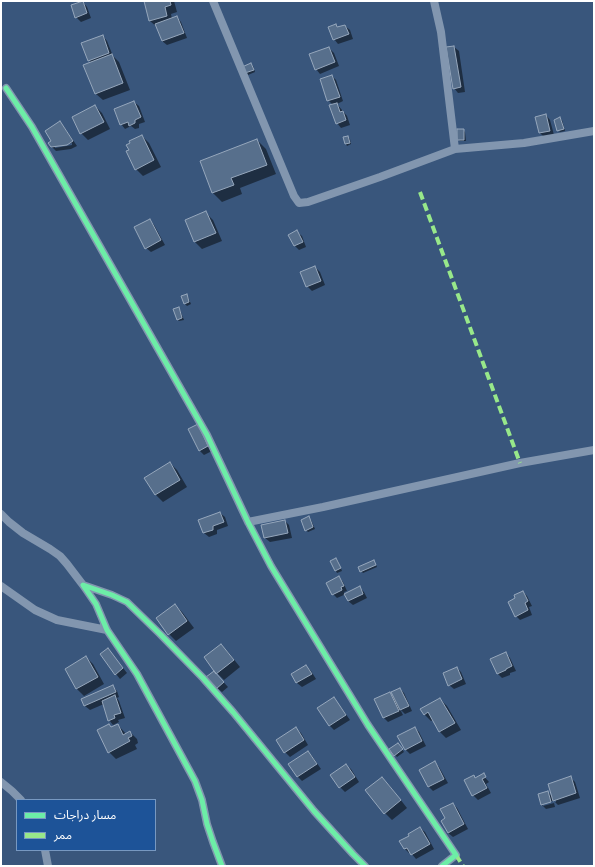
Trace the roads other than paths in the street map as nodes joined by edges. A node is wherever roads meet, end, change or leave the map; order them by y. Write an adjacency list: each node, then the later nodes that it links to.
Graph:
1 (213, 1): 5 (street)
2 (434, 1): 5 (street)
3 (6, 88): 8 (street)
4 (594, 131): 5 (street)
5 (455, 149)
6 (594, 450): 8 (street)
7 (1, 514): 9 (street)
8 (248, 522): 18 (street)
9 (83, 584): 11 (street); 17 (street)
10 (1, 586): 11 (street)
11 (107, 630): 16 (street)
12 (1, 782): 13 (street)
13 (20, 799)
14 (45, 851): 15 (street)
15 (48, 866)
16 (222, 866)
17 (365, 866)
18 (442, 866)

